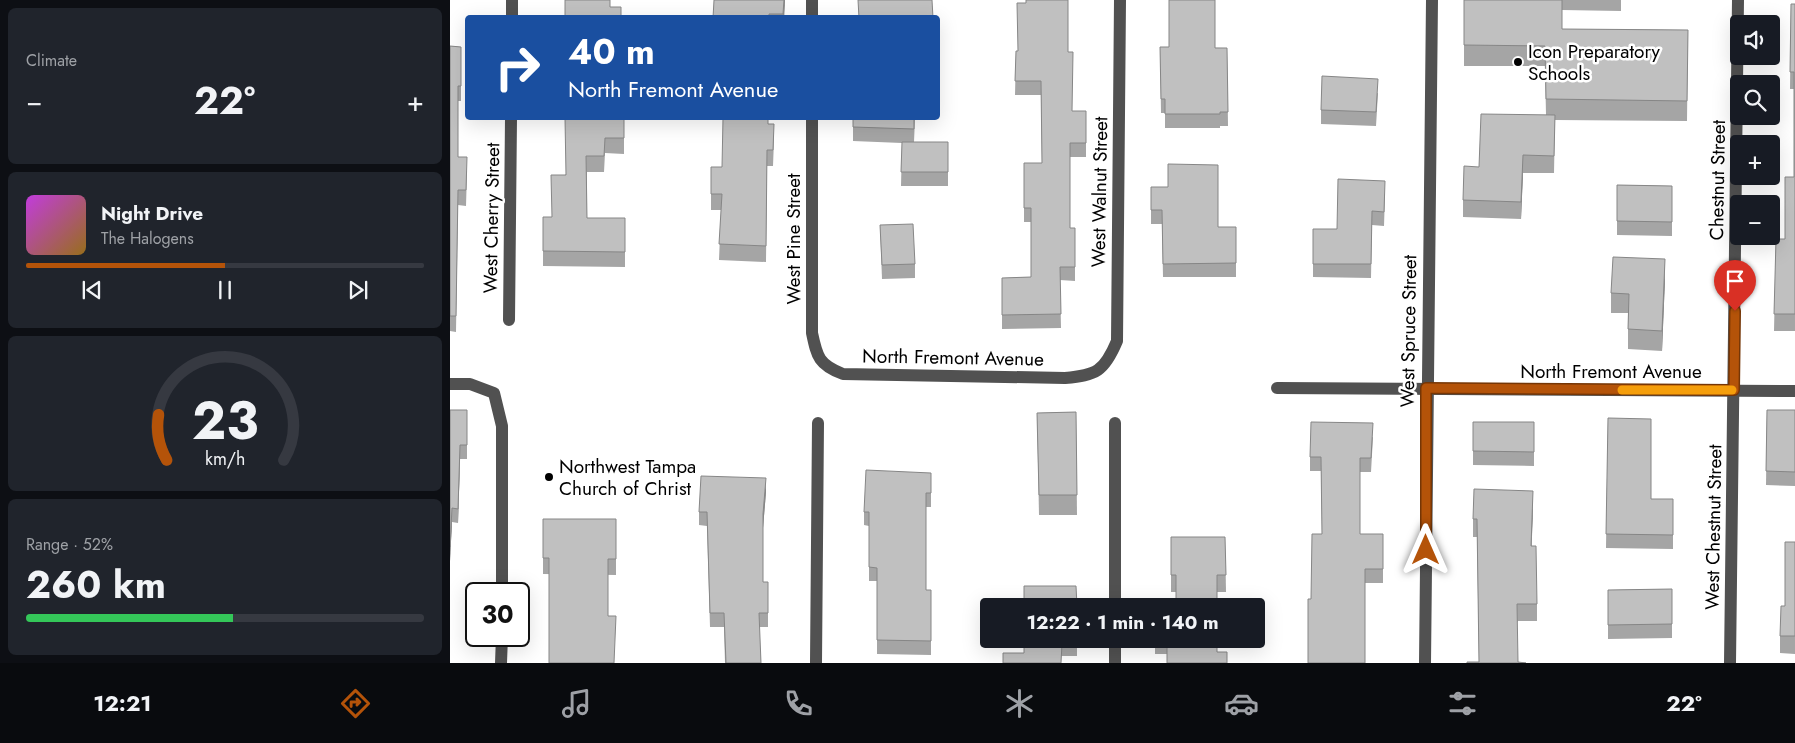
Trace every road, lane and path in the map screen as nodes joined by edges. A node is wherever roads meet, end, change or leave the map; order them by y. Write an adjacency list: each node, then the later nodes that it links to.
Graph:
1 (512, 0): 6 (street)
2 (812, 0): 7 (street)
3 (1120, 0): 12 (street, West Walnut Street)
4 (1432, 0): 15 (street, West Spruce Street)
5 (1738, 0): 16 (street, Chestnut Street)
6 (512, 15)
7 (812, 15)
8 (511, 120): 10 (street, West Cherry Street)
9 (812, 120): 11 (street, West Pine Street)
10 (509, 320)
11 (819, 360): 12 (street, North Fremont Avenue)
12 (1091, 375)
13 (450, 384): 20 (street)
14 (1277, 388): 15 (street, North Fremont Avenue)
15 (1426, 388): 16 (street, North Fremont Avenue); 27 (street, West Spruce Street)
16 (1734, 390): 17 (street, North Fremont Avenue); 28 (street, West Chestnut Street)
17 (1795, 391)
18 (818, 423): 25 (street)
19 (1115, 423): 21 (street)
20 (502, 582)
21 (1115, 598)
22 (502, 647): 24 (street)
23 (1115, 648): 26 (street)
24 (502, 663)
25 (816, 663)
26 (1115, 663)
27 (1425, 663)
28 (1730, 663)

